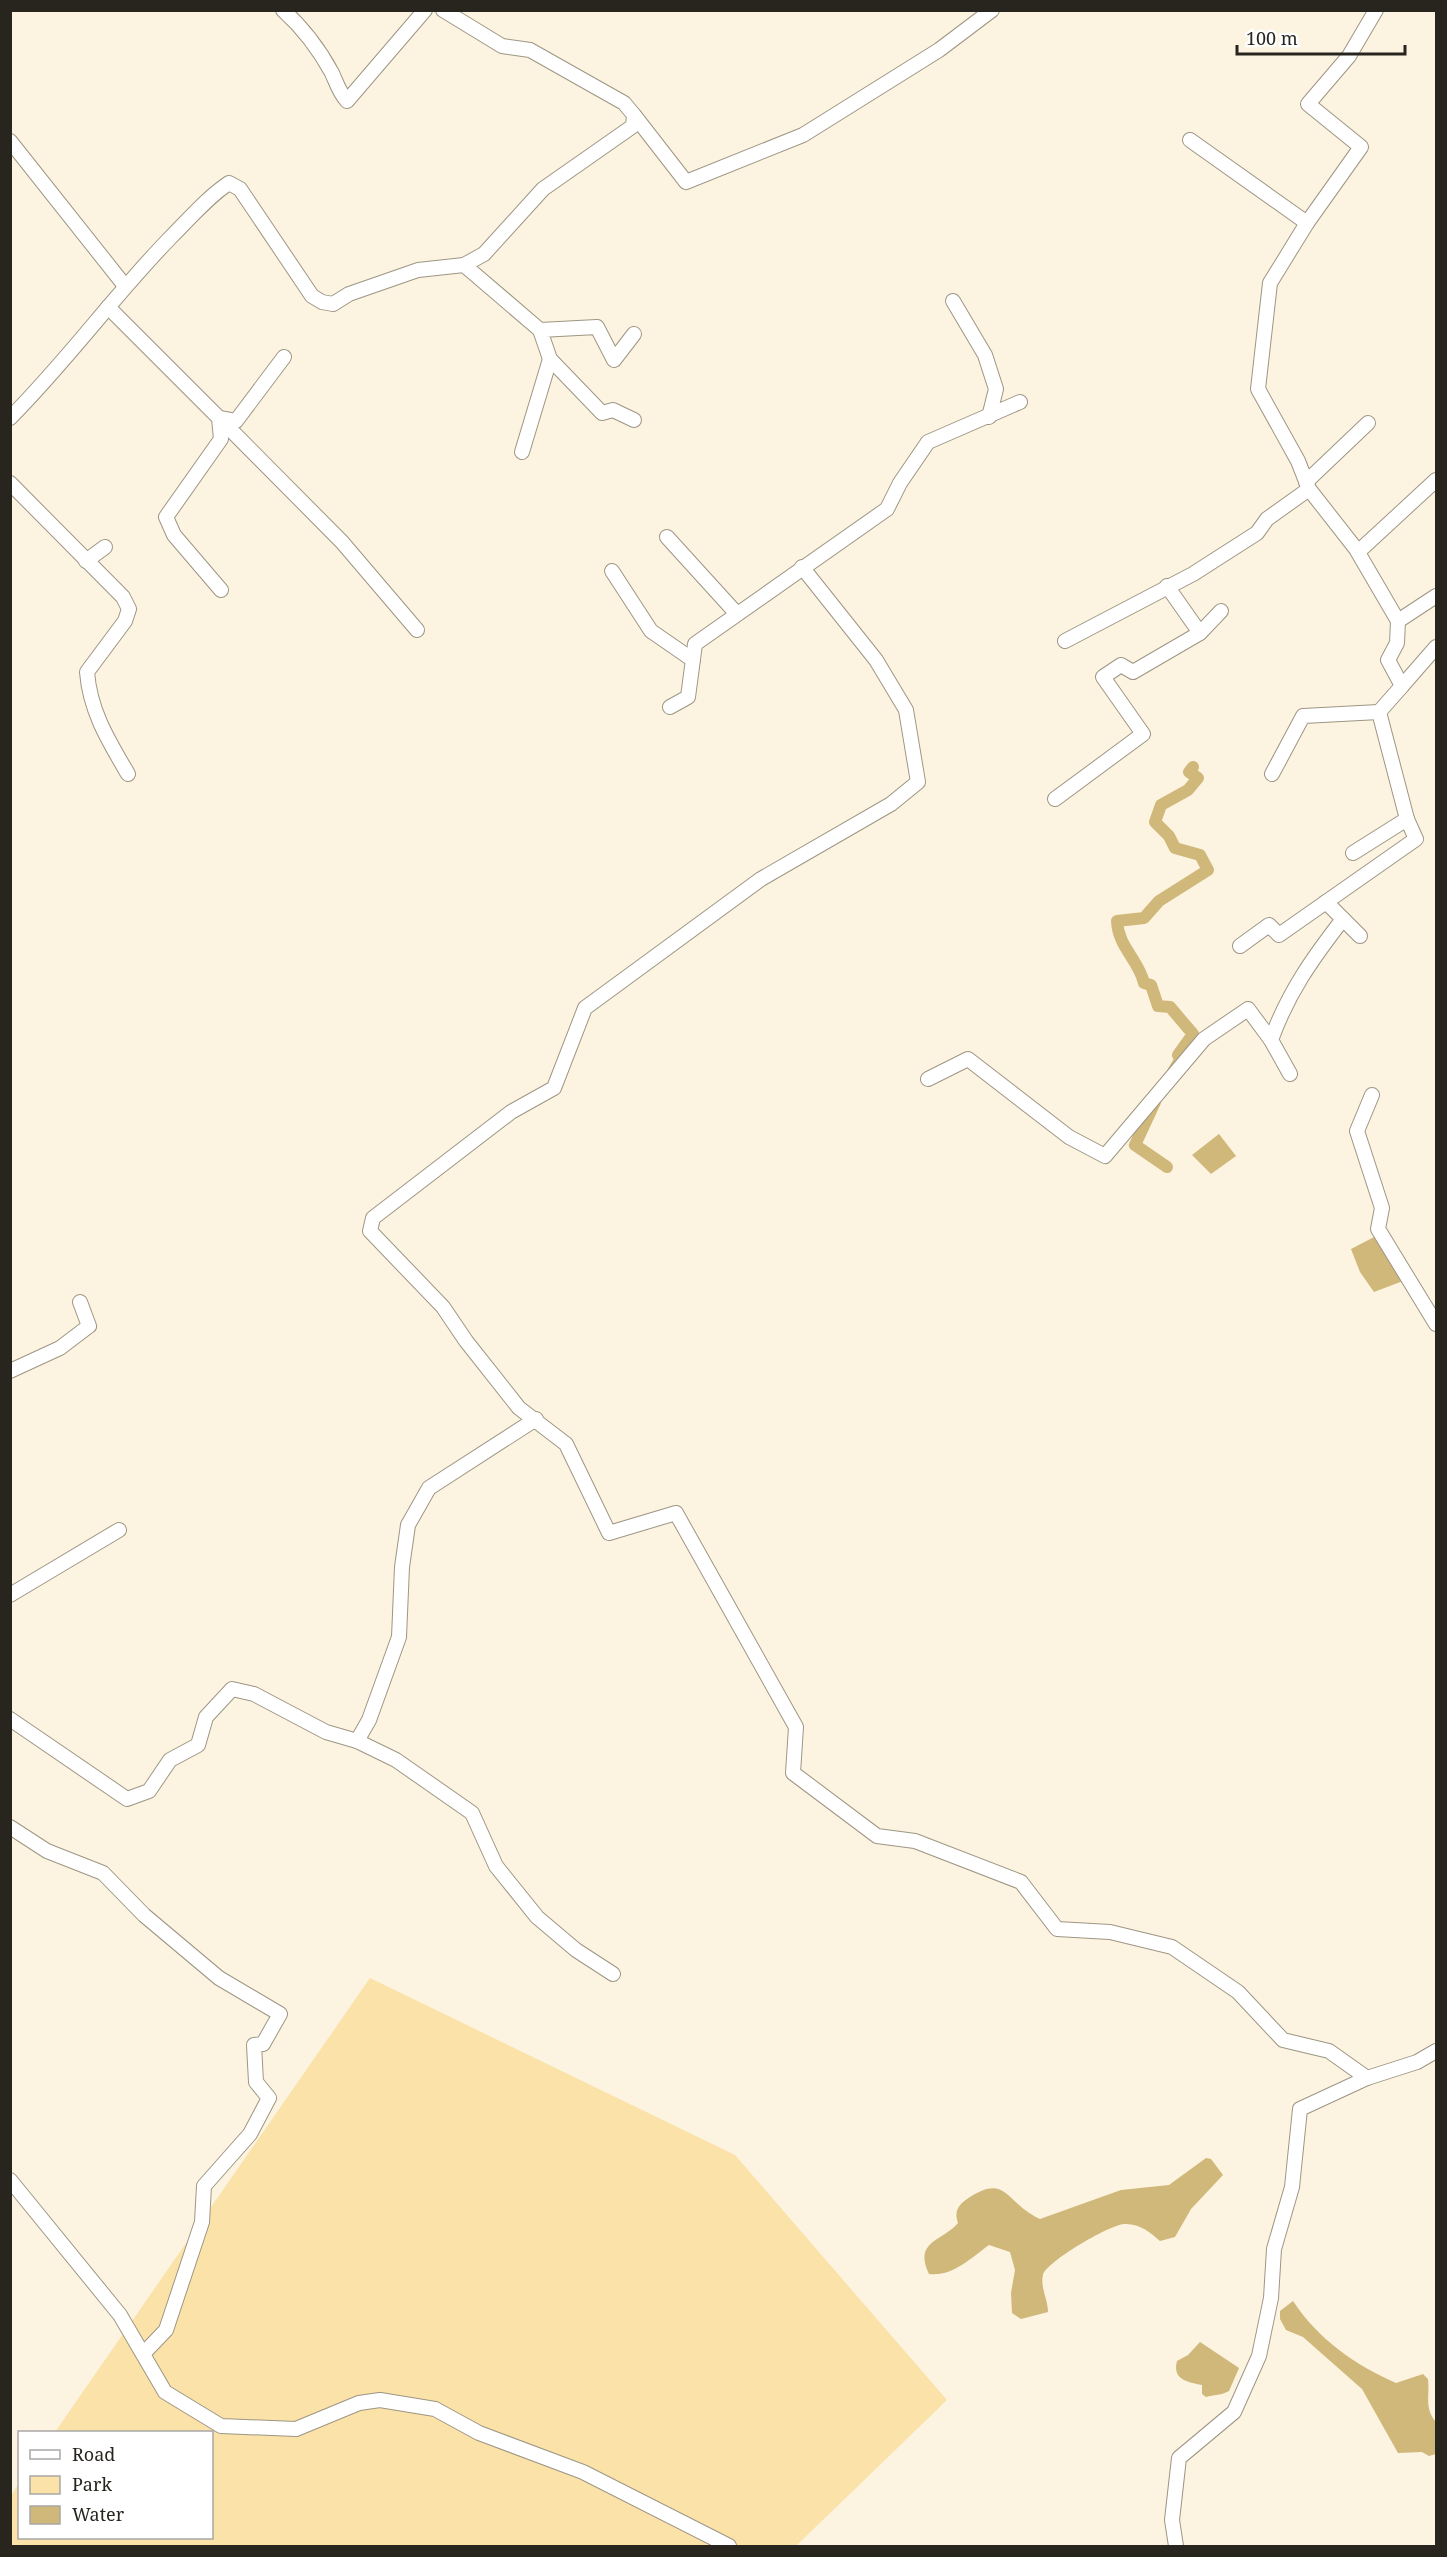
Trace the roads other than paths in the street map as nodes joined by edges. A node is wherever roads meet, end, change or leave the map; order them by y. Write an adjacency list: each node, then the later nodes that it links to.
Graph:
1 (283, 10): 2 (street)
2 (425, 10)
3 (443, 10): 6 (street)
4 (992, 10): 6 (street)
5 (1376, 10): 9 (street)
6 (634, 115): 10 (street)
7 (1190, 140): 9 (street)
8 (11, 143): 11 (street)
9 (1307, 223): 27 (street)
10 (464, 265): 11 (street); 14 (street)
11 (125, 286): 13 (street)
12 (953, 301): 19 (street)
13 (108, 307): 20 (street); 21 (street)
14 (540, 330): 15 (street); 17 (street)
15 (634, 334)
16 (284, 357): 21 (street)
17 (550, 359): 22 (street); 24 (street)
18 (1020, 402): 19 (street)
19 (989, 417): 32 (street)
20 (10, 418)
21 (219, 418): 35 (street); 40 (street)
22 (634, 420)
23 (1368, 423): 27 (street)
24 (522, 452)
25 (1437, 480): 30 (street)
26 (10, 483): 31 (street)
27 (1308, 485): 30 (street); 34 (street)
28 (667, 537): 38 (street)
29 (105, 547): 31 (street)
30 (1358, 552): 39 (street)
31 (86, 561): 48 (street)
32 (802, 567): 38 (street); 64 (street)
33 (612, 571): 44 (street)
34 (1167, 586): 41 (street); 42 (street)
35 (220, 590)
36 (1437, 596): 39 (street)
37 (1221, 611): 41 (street)
38 (737, 614): 44 (street)
39 (1398, 621): 45 (street)
40 (417, 630)
41 (1200, 633): 50 (street)
42 (1065, 641)
43 (1437, 647): 45 (street)
44 (693, 660): 46 (street)
45 (1402, 686): 47 (street)
46 (670, 707)
47 (1378, 712): 49 (street); 51 (street)
48 (128, 774)
49 (1272, 774)
50 (1055, 799)
51 (1407, 819): 52 (street); 53 (street)
52 (1353, 853)
53 (1326, 902): 54 (street); 56 (street)
54 (1343, 920): 55 (street); 57 (street)
55 (1360, 936)
56 (1240, 946)
57 (1271, 1040): 58 (street); 59 (street)
58 (1290, 1074)
59 (928, 1079)
60 (1372, 1095): 62 (street)
61 (80, 1302): 63 (street)
62 (1437, 1324)
63 (10, 1371)
64 (536, 1419): 68 (street); 72 (street)
65 (119, 1530): 66 (street)
66 (10, 1595)
67 (10, 1719): 68 (street)
68 (357, 1741): 70 (street)
69 (10, 1827): 74 (street)
70 (613, 1974)
71 (1437, 2051): 72 (street)
72 (1367, 2078): 76 (street)
73 (10, 2180): 74 (street)
74 (143, 2354): 75 (street)
75 (729, 2547)
76 (1176, 2547)

